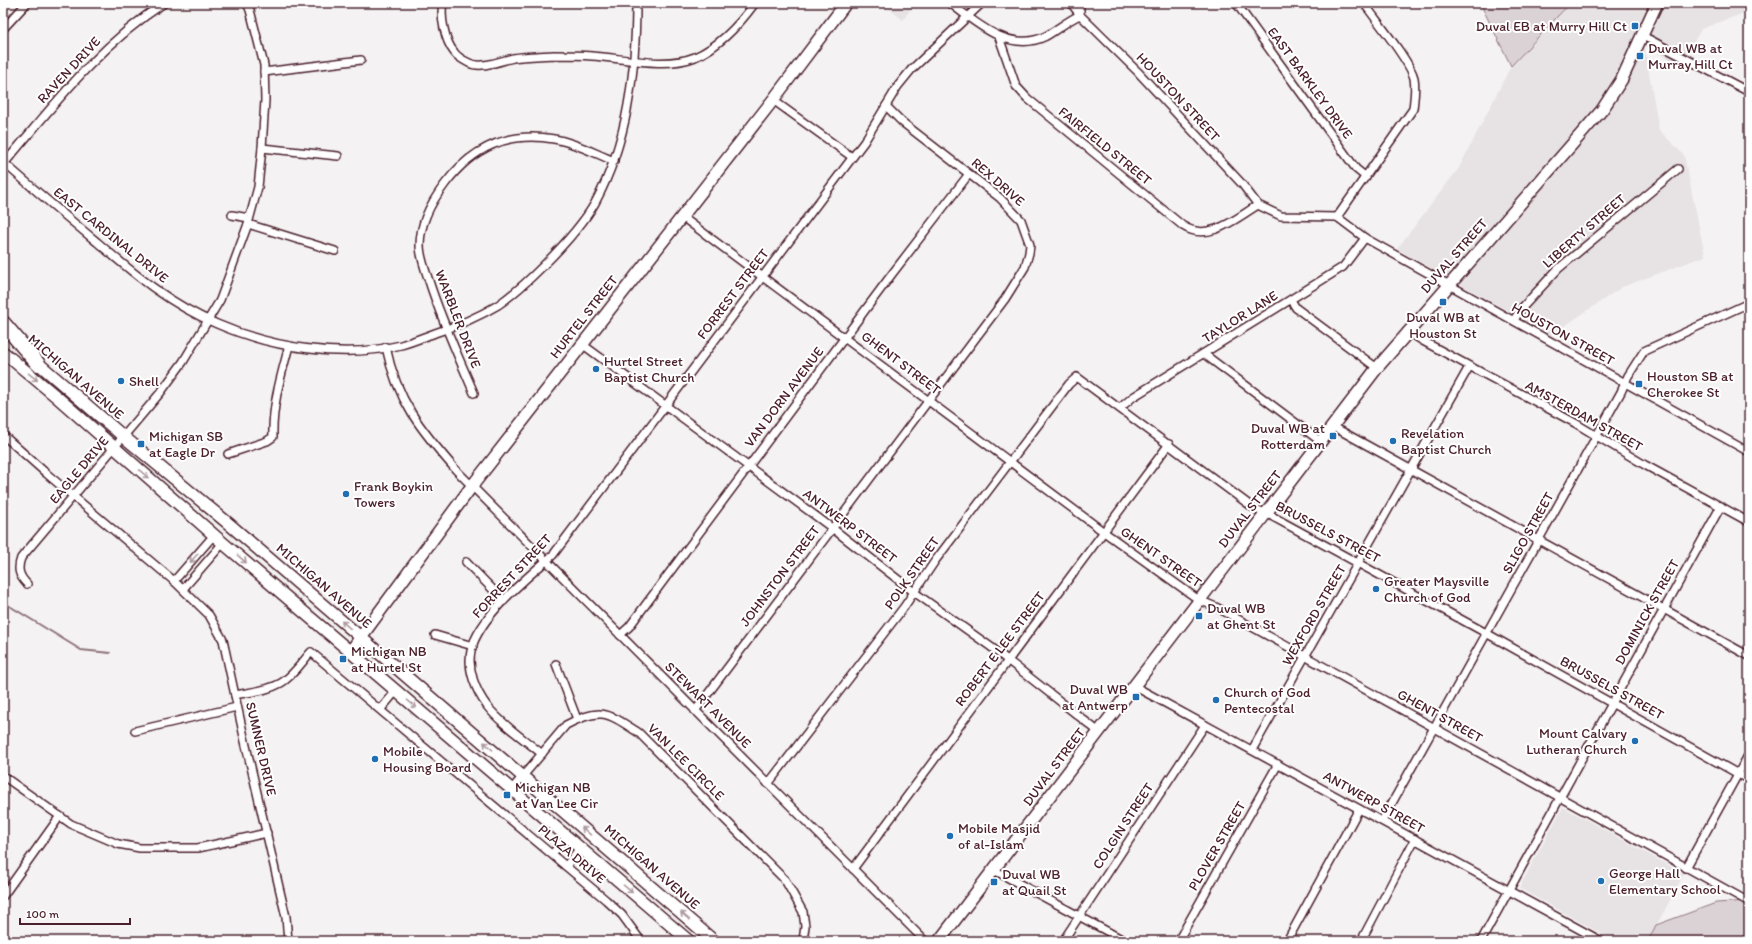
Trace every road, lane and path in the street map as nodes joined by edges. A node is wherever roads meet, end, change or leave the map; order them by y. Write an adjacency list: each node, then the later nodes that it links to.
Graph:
1 (27, 3): 17 (street)
2 (164, 3): 30 (street, RAVEN DRIVE)
3 (247, 3): 22 (street, EAGLE DRIVE)
4 (443, 3): 21 (street)
5 (636, 3): 21 (street, EAST CARDINAL DRIVE)
6 (756, 3): 21 (street)
7 (846, 3): 24 (street, HURTEL STREET)
8 (950, 3): 16 (street)
9 (982, 3): 16 (street, FORREST STREET)
10 (1071, 3): 15 (street, HOUSTON STREET)
11 (1080, 3): 15 (street)
12 (1236, 3): 33 (street, EAST BARKLEY DRIVE)
13 (1364, 3): 33 (street)
14 (1657, 3): 18 (street, DUVAL STREET)
15 (1080, 15): 19 (street); 34 (street, HOUSTON STREET)
16 (968, 17): 19 (street); 25 (street, FORREST STREET)
17 (3, 29)
18 (1641, 35): 23 (street); 42 (street, DUVAL STREET)
19 (999, 37): 34 (street, FAIRFIELD STREET)
20 (361, 60): 22 (street)
21 (634, 60): 29 (street, EAST CARDINAL DRIVE)
22 (264, 72): 26 (street, EAGLE DRIVE)
23 (1749, 92)
24 (773, 100): 28 (street); 36 (street, HURTEL STREET)
25 (886, 106): 28 (street, FORREST STREET); 32 (street, REX DRIVE)
26 (262, 148): 27 (street); 38 (street, EAGLE DRIVE)
27 (338, 156)
28 (852, 158): 41 (street, FORREST STREET)
29 (614, 161): 48 (street, EAST CARDINAL DRIVE); 48 (street, WARBLER DRIVE)
30 (4, 163): 45 (street, EAST CARDINAL DRIVE)
31 (1678, 169): 46 (street, LIBERTY STREET)
32 (970, 174): 51 (street, VAN DORN AVENUE); 52 (street, REX DRIVE)
33 (1366, 177): 37 (street)
34 (1258, 205): 37 (street, HOUSTON STREET)
35 (232, 215): 38 (street)
36 (681, 216): 41 (street, GHENT STREET); 53 (street, HURTEL STREET)
37 (1337, 217): 39 (street, HOUSTON STREET)
38 (249, 221): 40 (street); 45 (street, EAGLE DRIVE)
39 (1365, 238): 42 (street, HOUSTON STREET); 43 (street, TAYLOR LANE)
40 (335, 251)
41 (762, 276): 51 (street, GHENT STREET); 65 (street, FORREST STREET)
42 (1448, 285): 46 (street, HOUSTON STREET); 49 (street, DUVAL STREET)
43 (1291, 300): 57 (street, TAYLOR LANE); 60 (street)
44 (1749, 303): 62 (street, SLIGO STREET)
45 (208, 320): 54 (street, EAST CARDINAL DRIVE); 70 (street, EAGLE DRIVE)
46 (1514, 320): 62 (street, HOUSTON STREET)
47 (3, 323): 58 (highway)
48 (447, 329): 55 (street, EAST CARDINAL DRIVE); 63 (street, WARBLER DRIVE)
49 (1407, 331): 59 (street, AMSTERDAM STREET); 60 (street, DUVAL STREET)
50 (3, 334): 58 (street, MICHIGAN AVENUE)
51 (844, 338): 64 (street, GHENT STREET); 77 (street, VAN DORN AVENUE)
52 (972, 342): 64 (street, JOHNSTON STREET)
53 (582, 344): 65 (street, ANTWERP STREET); 79 (street, HURTEL STREET)
54 (289, 346): 55 (street, EAST CARDINAL DRIVE); 75 (street)
55 (386, 347): 79 (street, STEWART AVENUE)
56 (3, 352): 73 (street, MICHIGAN AVENUE, one-way to 73)
57 (1204, 354): 66 (street, TAYLOR LANE); 71 (street)
58 (38, 364): 70 (street, MICHIGAN AVENUE)
59 (1469, 367): 69 (street, AMSTERDAM STREET); 78 (street, WEXFORD STREET)
60 (1377, 368): 67 (street, DUVAL STREET)
61 (1077, 377): 66 (street, BRUSSELS STREET); 76 (street, POLK STREET)
62 (1624, 383): 69 (street, SLIGO STREET); 74 (street, HOUSTON STREET)
63 (474, 393)
64 (928, 400): 76 (street, GHENT STREET); 84 (street, JOHNSTON STREET)
65 (665, 405): 77 (street, ANTWERP STREET); 89 (street, FORREST STREET)
66 (1120, 408): 72 (street, BRUSSELS STREET)
67 (1332, 426): 71 (street, DUVAL STREET); 78 (street)
68 (3, 435): 80 (street, SUMNER DRIVE)
69 (1595, 436): 81 (street, AMSTERDAM STREET); 87 (street, SLIGO STREET)
70 (124, 437): 73 (street, EAGLE DRIVE); 102 (street, MICHIGAN AVENUE, one-way to 70)
71 (1320, 441): 82 (street, DUVAL STREET)
72 (1169, 444): 82 (street, BRUSSELS STREET); 85 (street, ROBERT E LEE STREET)
73 (114, 449): 80 (street, EAGLE DRIVE); 86 (street, MICHIGAN AVENUE, one-way to 86)
74 (1749, 452)
75 (228, 454)
76 (1011, 462): 85 (street, GHENT STREET); 95 (street, POLK STREET)
77 (748, 467): 84 (street, ANTWERP STREET); 101 (street, VAN DORN AVENUE)
78 (1411, 471): 87 (street); 91 (street, WEXFORD STREET)
79 (472, 486): 89 (street, STEWART AVENUE); 102 (street, HURTEL STREET)
80 (74, 496): 92 (street, SUMNER DRIVE); 93 (street, EAGLE DRIVE)
81 (1721, 506): 83 (street, AMSTERDAM STREET); 98 (street, DOMINICK STREET)
82 (1266, 513): 91 (street, BRUSSELS STREET); 96 (street, DUVAL STREET)
83 (1749, 522)
84 (832, 528): 95 (street, ANTWERP STREET); 115 (street, JOHNSTON STREET)
85 (1104, 532): 96 (street, GHENT STREET); 107 (street, ROBERT E LEE STREET)
86 (214, 535): 88 (street, MICHIGAN AVENUE); 92 (street, one-way to 92)
87 (1538, 540): 98 (street); 99 (street, SLIGO STREET)
88 (223, 543): 94 (street); 104 (street, MICHIGAN AVENUE, one-way to 104)
89 (546, 561): 97 (street, FORREST STREET); 101 (street, STEWART AVENUE)
90 (466, 562): 97 (street)
91 (1359, 563): 99 (street, BRUSSELS STREET); 106 (street, WEXFORD STREET)
92 (174, 581): 94 (street, SUMNER DRIVE)
93 (27, 584)
94 (183, 589): 111 (street, SUMNER DRIVE)
95 (914, 592): 107 (street, ANTWERP STREET); 129 (street, POLK STREET)
96 (1199, 600): 106 (street, GHENT STREET); 109 (street, DUVAL STREET)
97 (504, 601): 103 (street, FORREST STREET)
98 (1664, 609): 105 (street); 112 (street, DOMINICK STREET)
99 (1486, 633): 112 (street, BRUSSELS STREET); 118 (street, SLIGO STREET)
100 (435, 635): 103 (street)
101 (620, 635): 115 (street, STEWART AVENUE)
102 (361, 638): 104 (street, HURTEL STREET); 127 (street, MICHIGAN AVENUE, one-way to 102)
103 (473, 646): 122 (street, FORREST STREET)
104 (350, 652): 110 (street, MICHIGAN AVENUE)
105 (1749, 656)
106 (1305, 657): 118 (street, GHENT STREET); 121 (street, WEXFORD STREET)
107 (1008, 661): 120 (street, ANTWERP STREET); 142 (street, ROBERT E LEE STREET)
108 (556, 664): 116 (street)
109 (1134, 686): 117 (street, ANTWERP STREET); 120 (street, DUVAL STREET)
110 (396, 691): 114 (street); 130 (street, MICHIGAN AVENUE, one-way to 130)
111 (235, 695): 113 (street, SUMNER DRIVE); 114 (street, PLAZA DRIVE)
112 (1611, 703): 125 (street, BRUSSELS STREET); 131 (street, DOMINICK STREET)
113 (237, 707): 119 (street); 135 (street, SUMNER DRIVE)
114 (381, 709): 139 (street, PLAZA DRIVE)
115 (695, 711): 129 (street, STEWART AVENUE)
116 (577, 719): 122 (street, VAN LEE CIRCLE); 152 (street, VAN LEE CIRCLE)
117 (1205, 724): 121 (street, ANTWERP STREET); 147 (street, COLGIN STREET)
118 (1434, 728): 131 (street, GHENT STREET); 134 (street, SLIGO STREET)
119 (135, 730)
120 (1099, 732): 143 (street, DUVAL STREET)
121 (1252, 750): 124 (street, ANTWERP STREET)
122 (542, 754): 127 (street, VAN LEE CIRCLE)
123 (1749, 754): 125 (street)
124 (1278, 764): 132 (street, ANTWERP STREET); 157 (street, PLOVER STREET)
125 (1738, 774): 128 (street, BRUSSELS STREET); 141 (street)
126 (3, 776): 133 (street)
127 (523, 776): 130 (street, VAN LEE CIRCLE); 151 (street, MICHIGAN AVENUE, one-way to 127)
128 (1749, 780)
129 (768, 784): 142 (street, STEWART AVENUE)
130 (512, 789): 136 (street, MICHIGAN AVENUE)
131 (1560, 798): 141 (street, GHENT STREET); 144 (street, DOMINICK STREET)
132 (1359, 809): 134 (street, ANTWERP STREET); 158 (street)
133 (60, 816): 135 (street); 145 (street)
134 (1382, 821): 137 (street, ANTWERP STREET)
135 (267, 833): 148 (street, SUMNER DRIVE)
136 (567, 836): 138 (street, MICHIGAN AVENUE); 139 (street)
137 (1415, 839): 144 (street, ANTWERP STREET); 159 (street)
138 (580, 848): 140 (street); 150 (street, MICHIGAN AVENUE, one-way to 150)
139 (552, 854): 140 (street, PLAZA DRIVE)
140 (566, 866): 149 (street, PLAZA DRIVE)
141 (1686, 868): 146 (street, GHENT STREET)
142 (853, 869): 153 (street, STEWART AVENUE)
143 (994, 870): 147 (street); 154 (street, DUVAL STREET)
144 (1509, 890): 160 (street, DOMINICK STREET); 161 (street, ANTWERP STREET)
145 (3, 896)
146 (1749, 902)
147 (1079, 916): 155 (street, COLGIN STREET); 156 (street)
148 (288, 941)
149 (641, 941)
150 (689, 941)
151 (714, 941)
152 (803, 941)
153 (925, 941)
154 (939, 941)
155 (1063, 941)
156 (1125, 941)
157 (1178, 941)
158 (1287, 941)
159 (1360, 941)
160 (1481, 941)
161 (1601, 941)

